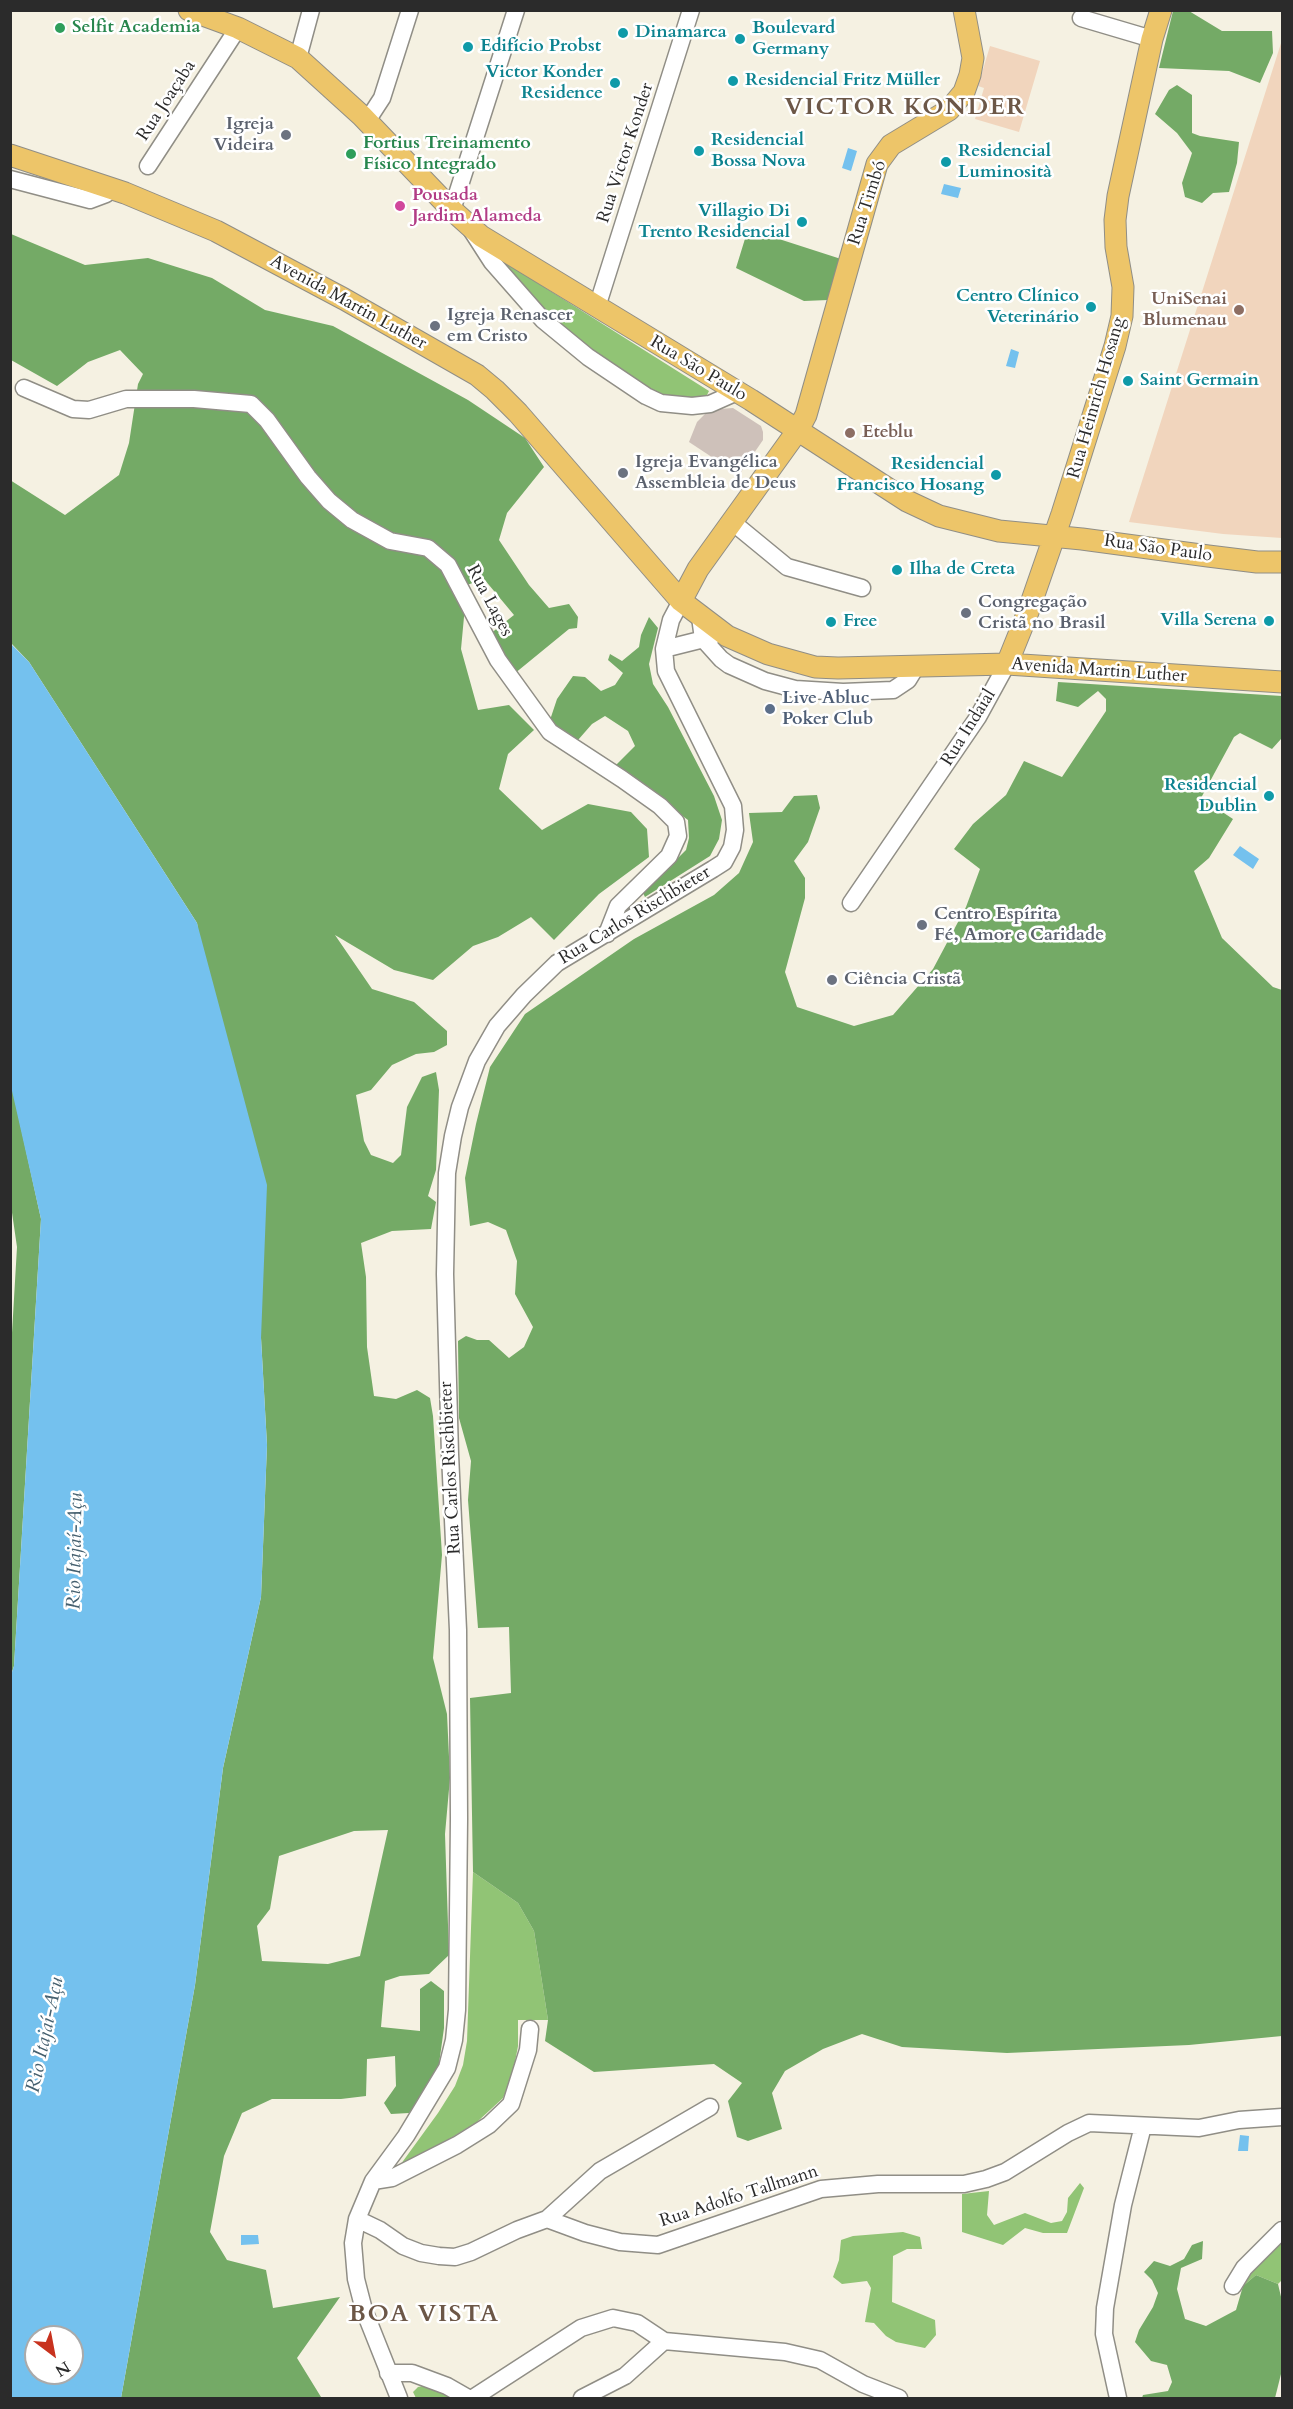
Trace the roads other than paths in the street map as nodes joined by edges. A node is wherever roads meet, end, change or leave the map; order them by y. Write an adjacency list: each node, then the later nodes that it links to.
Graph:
1 (189, 10): 9 (main road, Rua São Paulo)
2 (311, 10): 11 (street)
3 (410, 10): 12 (street)
4 (516, 10): 17 (street)
5 (691, 10): 19 (street, Rua Victor Konder)
6 (964, 10): 23 (main road, Rua Timbó)
7 (1161, 10): 10 (main road, Rua Heinrich Hosang)
8 (1081, 18): 10 (street)
9 (238, 28): 11 (main road, Rua São Paulo); 14 (street, Rua Joaçaba)
10 (1152, 39): 26 (main road, Rua Heinrich Hosang)
11 (298, 58): 12 (main road, Rua São Paulo)
12 (367, 121): 17 (main road, Rua São Paulo)
13 (10, 154): 16 (main road, Avenida Martin Luther)
14 (148, 166)
15 (10, 179): 16 (street)
16 (111, 188): 28 (main road, Avenida Martin Luther)
17 (452, 210): 18 (main road, Rua São Paulo)
18 (471, 228): 19 (main road, Rua São Paulo); 21 (street)
19 (597, 307): 21 (main road, Rua São Paulo)
20 (24, 388): 40 (street, Rua Lages)
21 (737, 392): 22 (main road, Rua São Paulo)
22 (776, 416): 23 (main road, Rua São Paulo); 24 (main road)
23 (798, 430): 24 (main road, Rua Carlos Rischbieter); 26 (main road, Rua São Paulo)
24 (777, 458): 25 (main road, Rua Carlos Rischbieter)
25 (731, 521): 29 (main road, Rua Carlos Rischbieter); 30 (street)
26 (1054, 536): 27 (main road, Rua São Paulo); 36 (main road, Rua Indaial)
27 (1282, 562)
28 (650, 567): 29 (main road); 31 (main road, Avenida Martin Luther)
29 (698, 569): 31 (main road, Rua Carlos Rischbieter)
30 (862, 588)
31 (681, 601): 32 (main road, Avenida Martin Luther); 35 (street, Rua Carlos Rischbieter)
32 (700, 617): 33 (main road, Avenida Martin Luther); 34 (street)
33 (727, 636): 34 (street); 37 (main road, Avenida Martin Luther)
34 (703, 639): 35 (street); 37 (street)
35 (664, 649): 40 (street, Rua Carlos Rischbieter)
36 (1007, 664): 37 (main road, Avenida Martin Luther); 38 (main road, Avenida Martin Luther); 39 (street, Rua Indaial)
37 (916, 667)
38 (1282, 682)
39 (851, 903)
40 (606, 934): 45 (street, Rua Carlos Rischbieter)
41 (530, 2029): 45 (street)
42 (710, 2106): 47 (street)
43 (1282, 2116): 44 (street, Rua Adolfo Tallmann)
44 (1143, 2126): 47 (street, Rua Adolfo Tallmann); 57 (street)
45 (373, 2181): 46 (street, Rua Carlos Rischbieter)
46 (357, 2219): 47 (street); 51 (street, Rua Carlos Rischbieter)
47 (547, 2219)
48 (1282, 2230): 49 (street)
49 (1233, 2286)
50 (664, 2341): 54 (street); 55 (street); 56 (street)
51 (388, 2373): 52 (street, Rua Carlos Rischbieter); 53 (street)
52 (399, 2398)
53 (468, 2398)
54 (473, 2398)
55 (582, 2398)
56 (899, 2398)
57 (1118, 2398)

